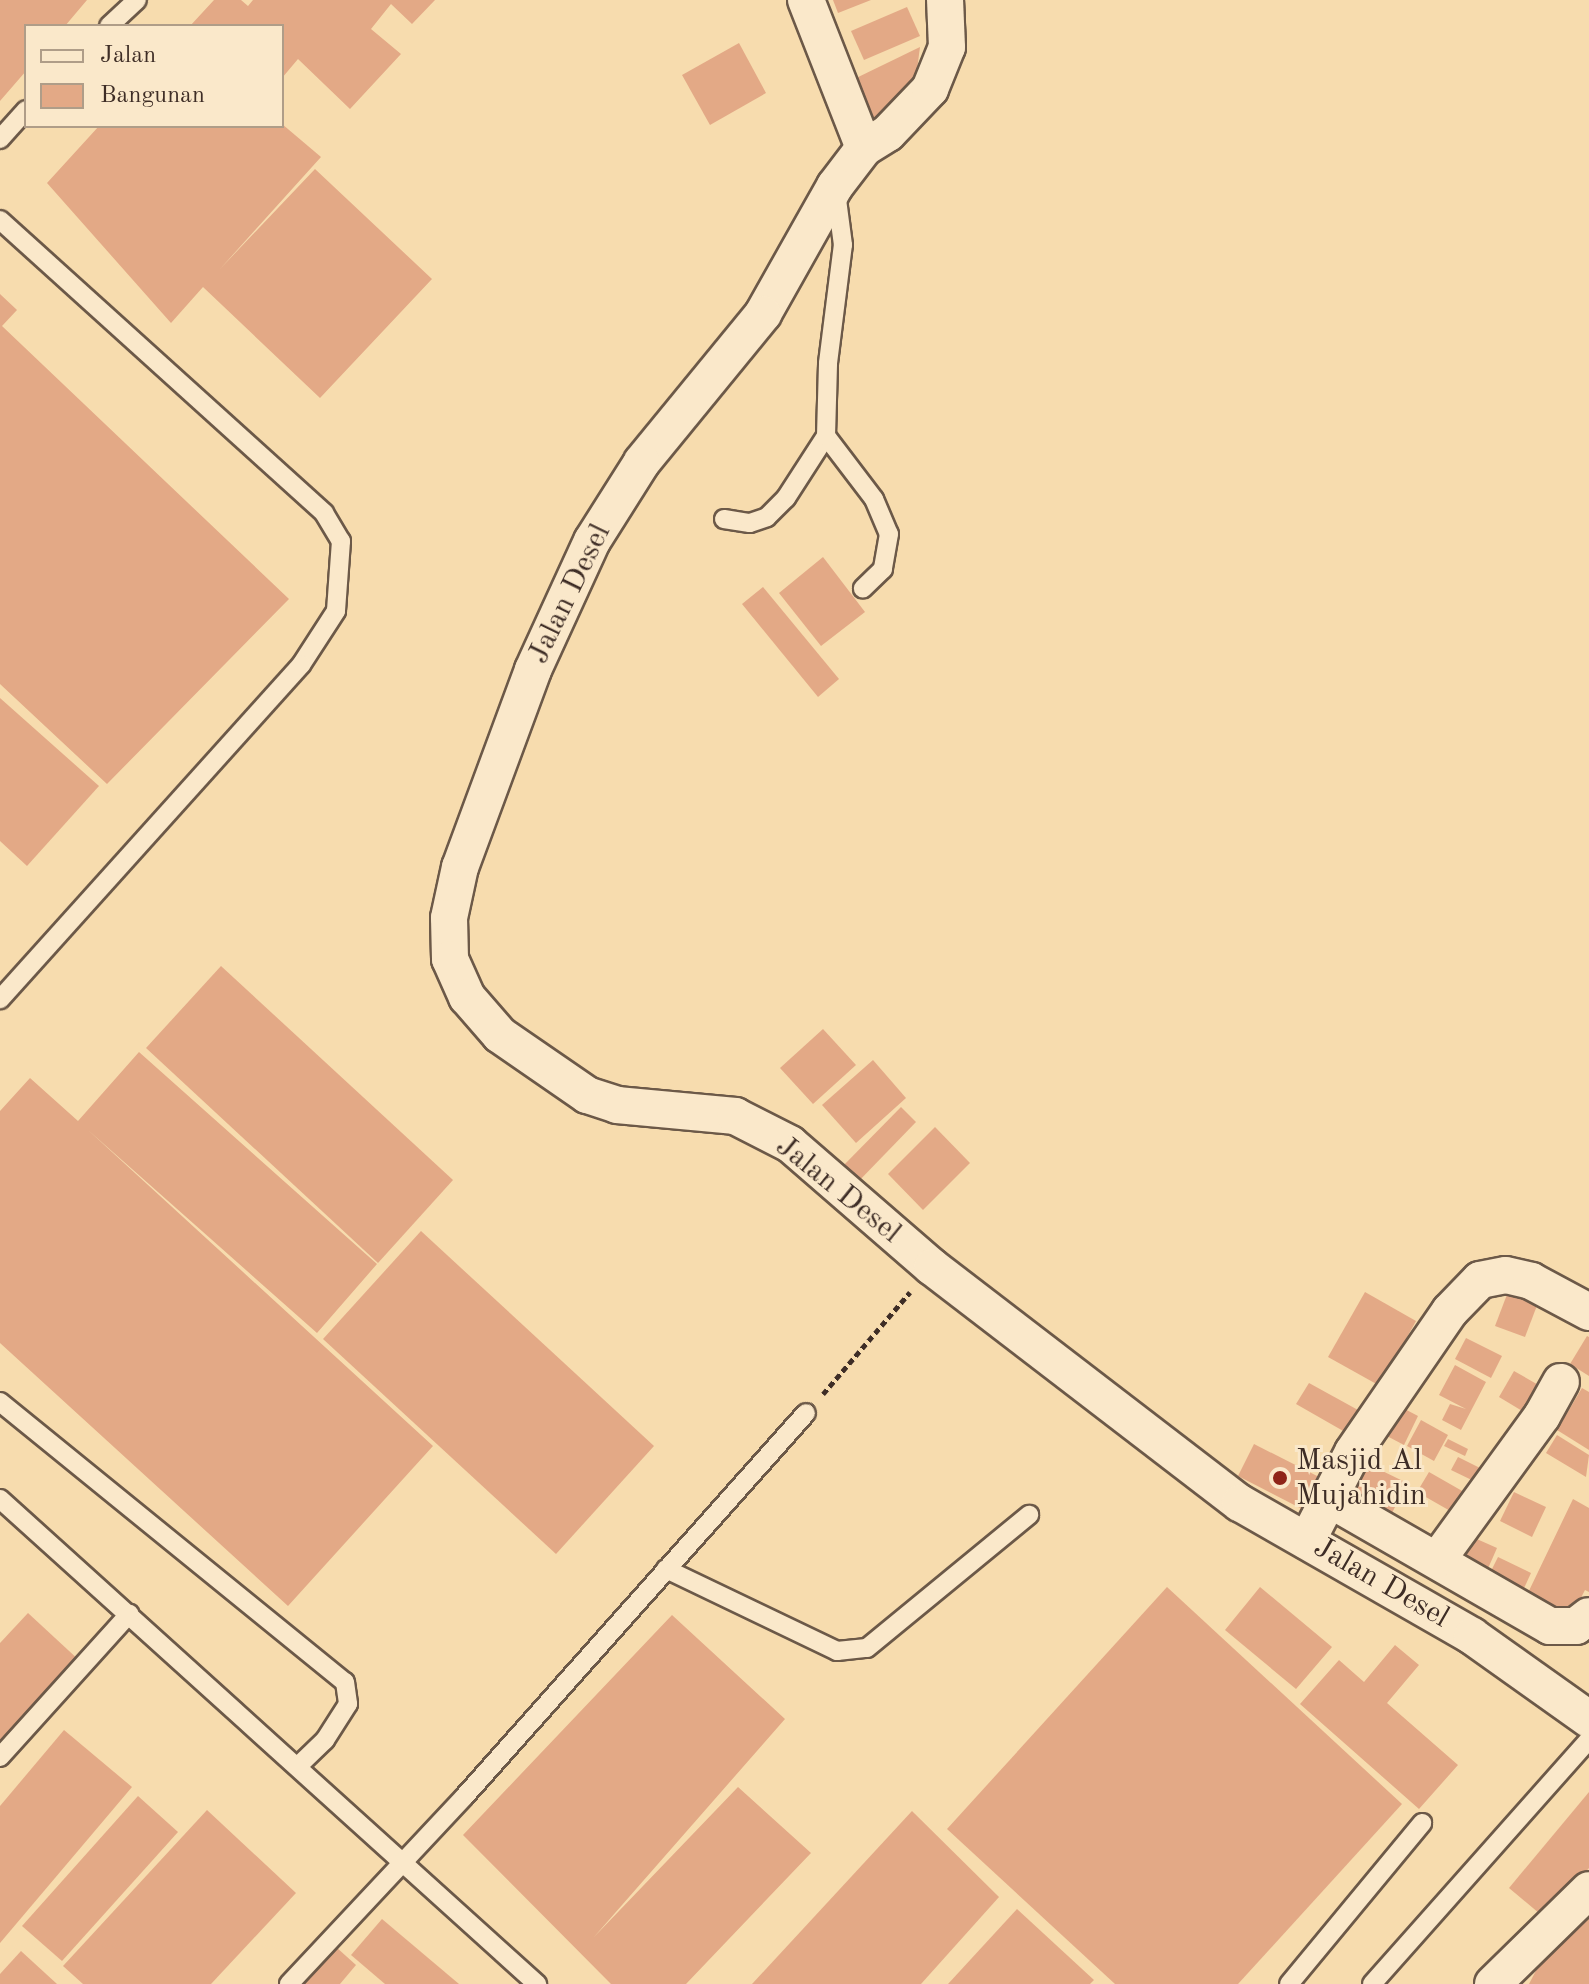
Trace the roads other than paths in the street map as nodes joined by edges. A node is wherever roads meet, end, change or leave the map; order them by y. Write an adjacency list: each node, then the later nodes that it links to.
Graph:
1 (137, 0): 4 (lane)
2 (806, 0): 7 (street)
3 (945, 0): 7 (street, Jalan Desel)
4 (111, 24)
5 (24, 112): 6 (lane)
6 (0, 139)
7 (864, 148): 8 (street, Jalan Desel)
8 (835, 186): 10 (lane); 21 (street, Jalan Desel)
9 (0, 220): 13 (lane)
10 (826, 436): 11 (lane); 12 (lane)
11 (724, 519)
12 (863, 588)
13 (0, 999)
14 (1589, 1312): 19 (street)
15 (1561, 1382): 22 (street)
16 (0, 1402): 29 (lane)
17 (806, 1413): 23 (lane)
18 (0, 1499): 24 (lane)
19 (1329, 1499): 21 (street); 22 (street)
20 (1029, 1515): 23 (lane)
21 (1307, 1541): 26 (street, Jalan Desel)
22 (1438, 1559): 25 (street)
23 (666, 1569): 31 (lane)
24 (129, 1614): 28 (lane); 29 (lane)
25 (1589, 1616)
26 (1589, 1719)
27 (1589, 1740): 36 (lane)
28 (0, 1757)
29 (299, 1765): 31 (lane)
30 (1422, 1823): 35 (lane)
31 (404, 1862): 33 (lane); 34 (lane)
32 (1589, 1890): 37 (street)
33 (289, 1984)
34 (537, 1984)
35 (1289, 1984)
36 (1372, 1984)
37 (1493, 1984)

